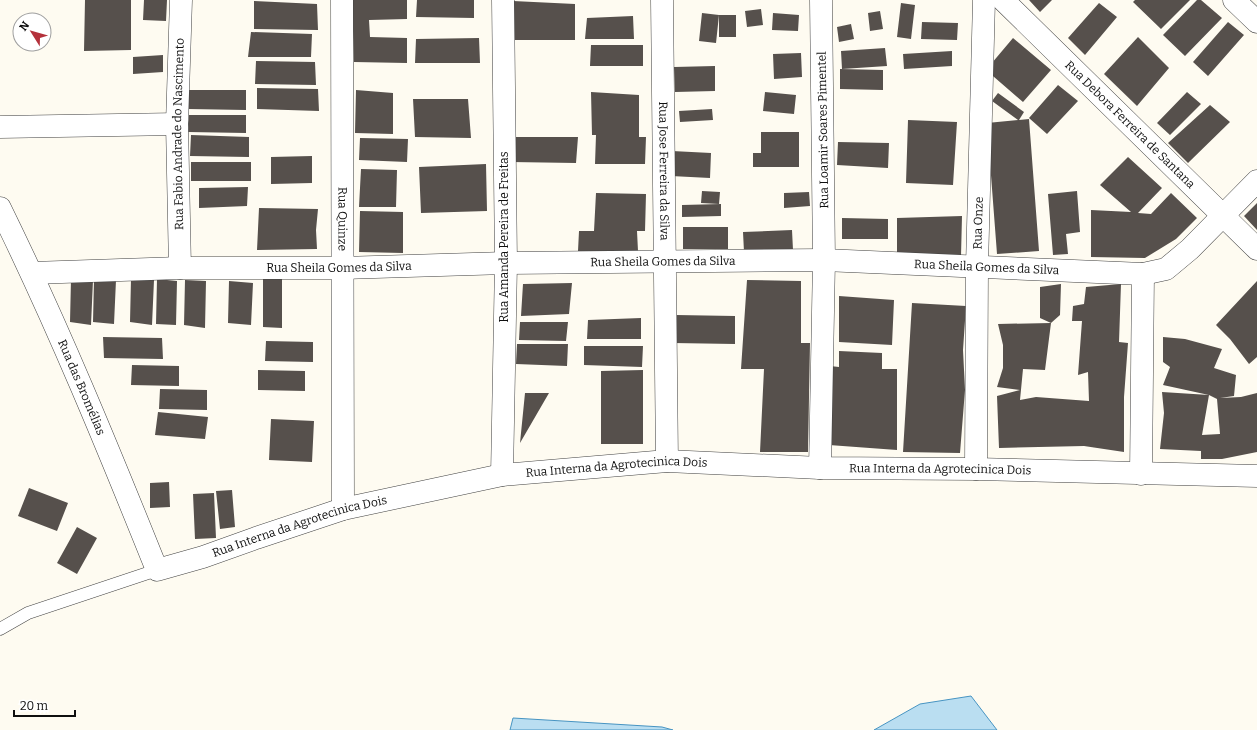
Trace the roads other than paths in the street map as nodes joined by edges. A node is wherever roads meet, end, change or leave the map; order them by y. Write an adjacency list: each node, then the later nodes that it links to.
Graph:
1 (181, 0): 10 (street, Rua Fabio Andrade do Nascimento)
2 (342, 0): 21 (street, Rua Quinze)
3 (503, 0): 18 (street, Rua Amanda Pereira de Freitas)
4 (662, 0): 17 (street, Rua Jose Ferreira da Silva)
5 (821, 0): 16 (street, Rua Loamir Soares Pimentel)
6 (984, 0): 19 (street, Rua Onze)
7 (1003, 0): 14 (street, Rua Debora Ferreira de Santana)
8 (1234, 0): 9 (street)
9 (1257, 22)
10 (177, 124): 11 (street); 20 (street, Rua Fabio Andrade do Nascimento)
11 (0, 127)
12 (1257, 181): 14 (street, Rua Sheila Gomes da Silva)
13 (0, 208): 22 (street, Rua das Bromélias)
14 (1224, 215): 15 (street, Rua Debora Ferreira de Santana); 23 (street, Rua Sheila Gomes da Silva)
15 (1257, 249)
16 (824, 260): 17 (street, Rua Sheila Gomes da Silva); 19 (street, Rua Sheila Gomes da Silva); 25 (street, Rua Loamir Soares Pimentel)
17 (665, 262): 18 (street, Rua Sheila Gomes da Silva); 24 (street, Rua Jose Ferreira da Silva)
18 (506, 263): 21 (street, Rua Sheila Gomes da Silva); 28 (street, Rua Amanda Pereira de Freitas)
19 (977, 266): 23 (street, Rua Sheila Gomes da Silva); 26 (street, Rua Onze)
20 (180, 268): 21 (street, Rua Sheila Gomes da Silva); 22 (street, Rua Sheila Gomes da Silva)
21 (342, 268): 30 (street, Rua Quinze)
22 (32, 273): 31 (street, Rua das Bromélias)
23 (1144, 274): 27 (street)
24 (667, 462): 25 (street, Rua Interna da Agrotecinica Dois); 28 (street, Rua Interna da Agrotecinica Dois)
25 (820, 468): 26 (street, Rua Interna da Agrotecinica Dois)
26 (976, 469): 27 (street, Rua Interna da Agrotecinica Dois)
27 (1142, 474): 29 (street, Rua Interna da Agrotecinica Dois)
28 (502, 475): 30 (street, Rua Interna da Agrotecinica Dois)
29 (1257, 476)
30 (343, 509): 31 (street, Rua Interna da Agrotecinica Dois)
31 (157, 570): 32 (lane, Rua Interna da Agrotecinica Dois)
32 (0, 629)

